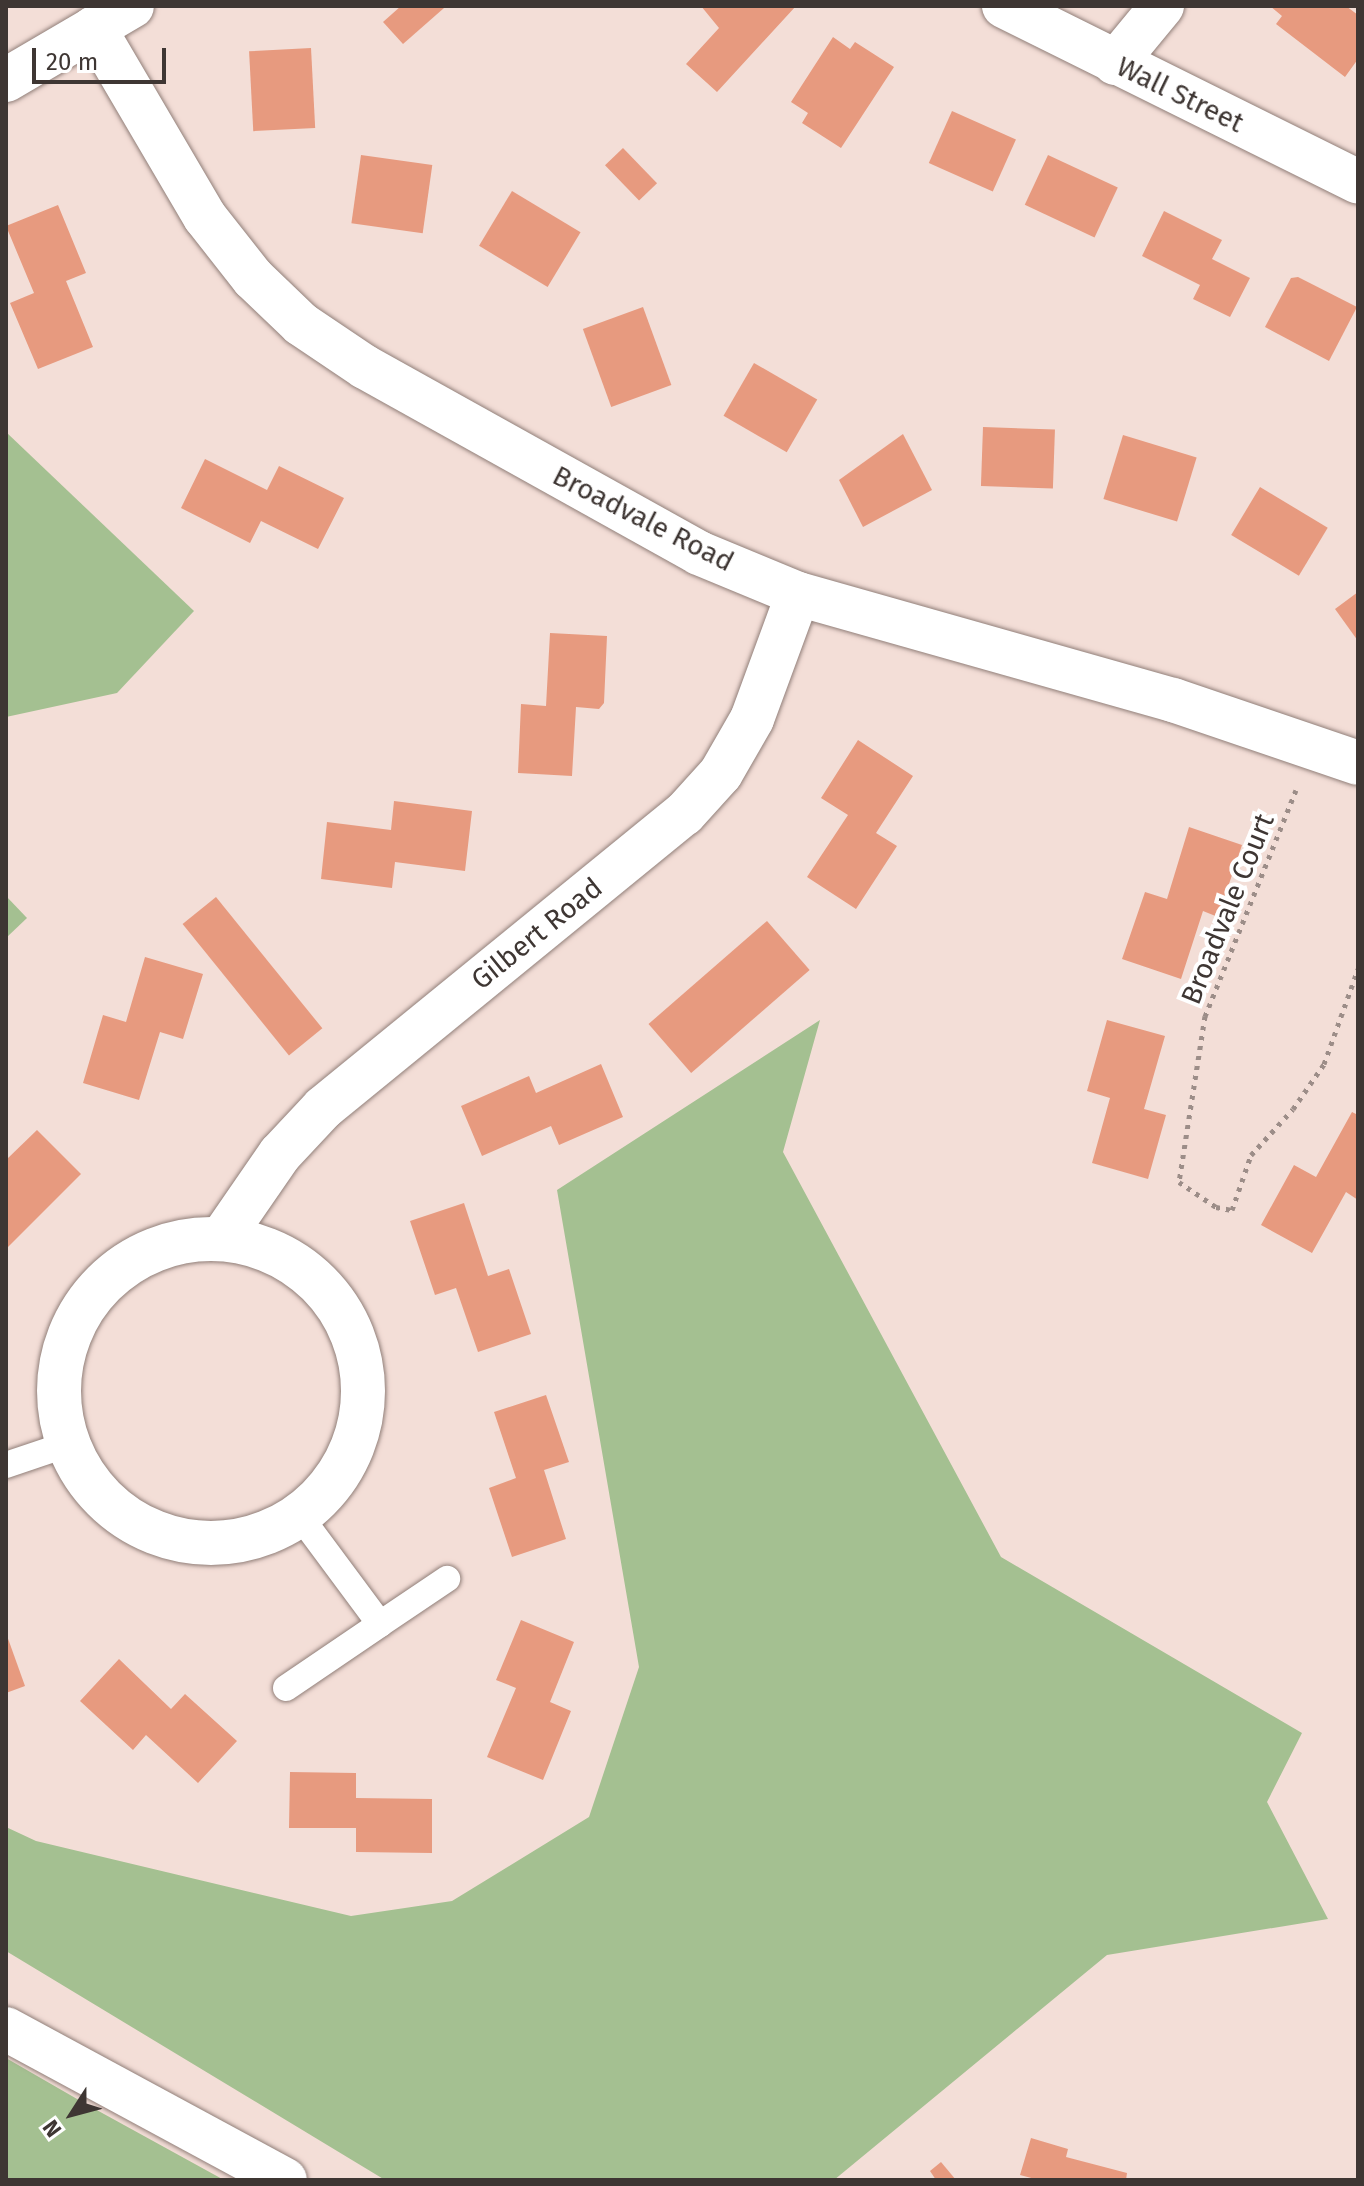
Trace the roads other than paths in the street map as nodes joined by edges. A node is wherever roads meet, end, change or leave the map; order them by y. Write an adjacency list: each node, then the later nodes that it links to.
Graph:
1 (132, 6): 4 (main road)
2 (1004, 6): 5 (main road, Wall Street)
3 (1162, 6): 5 (main road)
4 (94, 28): 6 (main road); 8 (main road, Broadvale Road)
5 (1115, 63): 7 (main road, Wall Street)
6 (6, 80)
7 (1358, 182)
8 (798, 594): 9 (main road, Broadvale Road); 10 (main road, Gilbert Road)
9 (1358, 763)
10 (222, 1238): 11 (main road); 13 (main road)
11 (65, 1445): 12 (lane); 13 (main road)
12 (6, 1465)
13 (299, 1515): 15 (lane)
14 (447, 1579): 15 (lane)
15 (380, 1624): 16 (lane)
16 (286, 1688)
17 (6, 2029): 18 (main road)
18 (285, 2180)

